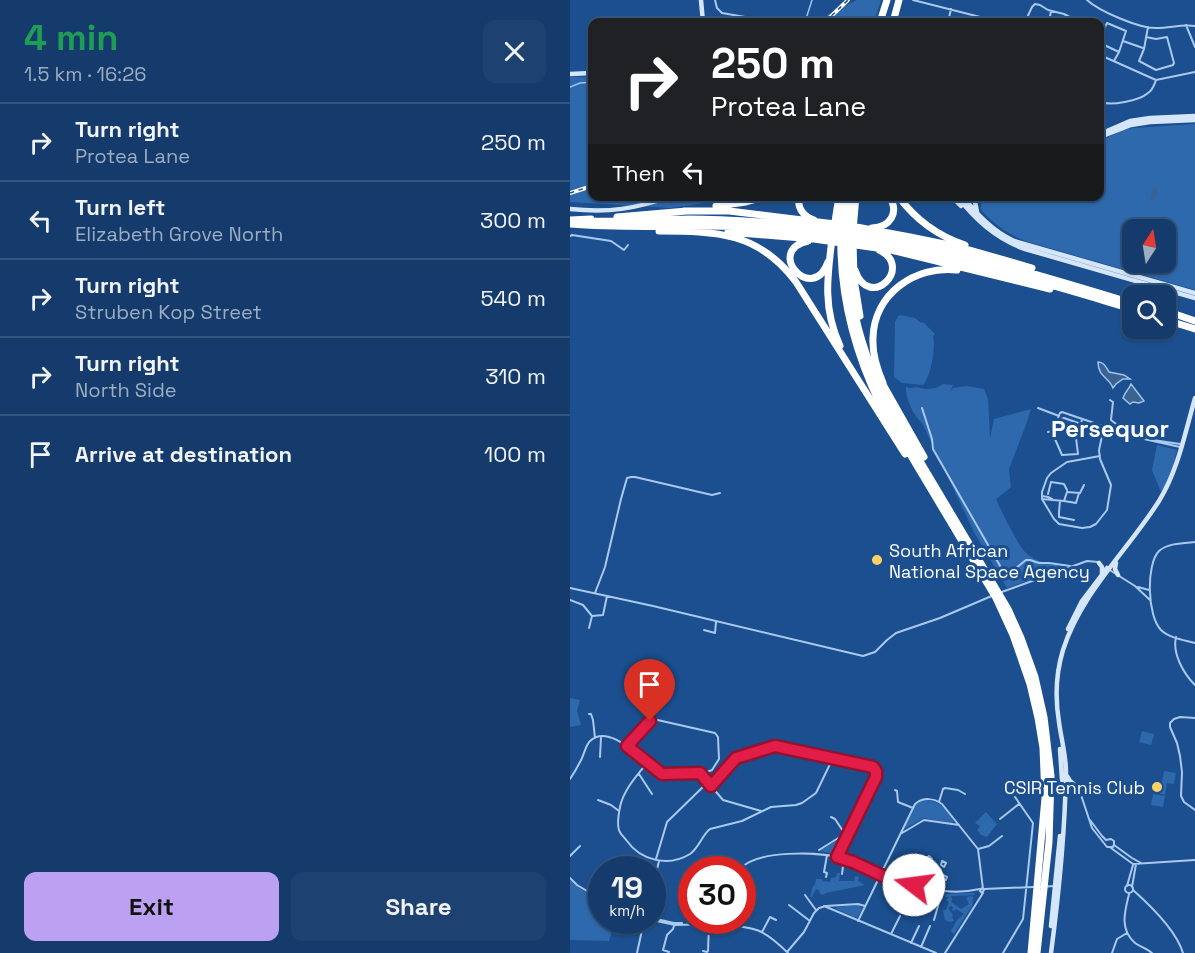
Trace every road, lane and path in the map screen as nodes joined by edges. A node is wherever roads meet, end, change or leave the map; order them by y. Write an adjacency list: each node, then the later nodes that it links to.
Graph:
1 (701, 0): 9 (street)
2 (715, 0): 10 (street)
3 (889, 0): 11 (highway)
4 (899, 0): 12 (highway)
5 (913, 0): 7 (street)
6 (1087, 0): 20 (street)
7 (951, 9): 13 (street); 14 (street)
8 (1051, 11): 15 (street); 16 (street); 17 (street)
9 (703, 18)
10 (749, 18)
11 (883, 18)
12 (895, 18)
13 (949, 18)
14 (985, 18)
15 (1028, 18)
16 (1050, 18)
17 (1071, 18)
18 (1186, 25): 20 (street); 21 (street); 25 (street)
19 (1104, 27): 23 (street)
20 (1148, 27): 22 (street)
21 (1195, 27)
22 (1146, 37): 26 (street); 30 (street)
23 (1123, 41): 26 (street); 27 (street)
24 (1104, 46): 27 (street)
25 (1195, 47)
26 (1144, 49): 30 (street)
27 (1119, 52): 29 (street)
28 (1104, 57): 29 (street)
29 (1114, 61): 34 (street)
30 (1156, 70): 34 (street)
31 (1195, 72): 35 (street)
32 (588, 73): 33 (street)
33 (570, 74)
34 (1151, 79): 35 (street)
35 (1156, 80): 36 (street)
36 (1104, 103)
37 (1195, 118): 38 (street)
38 (1104, 134)
39 (650, 201): 55 (street)
40 (655, 201): 55 (street)
41 (750, 201): 56 (highway)
42 (799, 201): 58 (highway)
43 (838, 201): 58 (highway)
44 (844, 201): 58 (highway)
45 (849, 201): 58 (highway)
46 (854, 201): 58 (highway)
47 (858, 201): 58 (highway)
48 (892, 201): 58 (highway)
49 (902, 201): 65 (highway)
50 (958, 201): 57 (street)
51 (962, 201): 57 (street)
52 (966, 201): 57 (street)
53 (977, 201): 57 (street)
54 (570, 209): 55 (street)
55 (588, 211)
56 (684, 211): 58 (highway); 59 (highway)
57 (977, 216): 67 (street)
58 (844, 220): 63 (highway); 64 (highway); 64 (highway); 65 (highway)
59 (570, 223): 60 (highway); 69 (highway)
60 (682, 231): 63 (highway); 76 (highway)
61 (570, 236): 62 (street)
62 (628, 245)
63 (832, 246): 63 (highway); 64 (highway); 76 (highway)
64 (849, 249): 64 (highway); 66 (highway); 75 (highway); 100 (highway)
65 (1019, 264): 68 (highway)
66 (992, 275): 70 (highway); 75 (highway)
67 (1194, 297)
68 (1122, 302)
69 (1122, 303)
70 (1122, 304)
71 (1176, 315): 72 (highway)
72 (1195, 322)
73 (1176, 323): 74 (highway)
74 (1195, 329)
75 (885, 389): 100 (highway)
76 (864, 390): 100 (highway)
77 (1195, 398): 87 (street)
78 (1110, 400): 86 (street)
79 (922, 408): 104 (street)
80 (1038, 408): 81 (street)
81 (1059, 416): 82 (street); 85 (street)
82 (1082, 419): 83 (street); 84 (street)
83 (1081, 424): 88 (street); 88 (street)
84 (1104, 427): 87 (street); 89 (street)
85 (1048, 432)
86 (1135, 436)
87 (1182, 446): 98 (street)
88 (1078, 453): 90 (street)
89 (1100, 456): 90 (street); 96 (street)
90 (1079, 459): 96 (street)
91 (1084, 485): 94 (street)
92 (1067, 492): 94 (street); 95 (street); 97 (street)
93 (720, 493): 111 (street)
94 (1079, 493): 97 (street)
95 (1048, 494)
96 (1042, 497): 97 (street)
97 (1062, 501): 99 (street)
98 (1152, 511): 102 (street); 105 (street)
99 (1074, 520)
100 (963, 536): 225 (highway); 226 (highway)
101 (1195, 542): 110 (street)
102 (1117, 560): 105 (street); 107 (street)
103 (1099, 563): 104 (street); 105 (street); 106 (street)
104 (1070, 566): 116 (street)
105 (1108, 569): 106 (street); 107 (street); 131 (street)
106 (1102, 574): 135 (street)
107 (1118, 575): 108 (street)
108 (1136, 587): 110 (street); 114 (street)
109 (570, 588): 111 (street)
110 (1149, 590): 114 (street)
111 (595, 594): 112 (street)
112 (607, 596): 115 (street); 116 (street)
113 (570, 600): 115 (street)
114 (1150, 600): 119 (street)
115 (592, 616): 117 (street)
116 (716, 622): 118 (street)
117 (590, 628)
118 (704, 630)
119 (1176, 638): 120 (street); 121 (street)
120 (1195, 643)
121 (1195, 685)
122 (589, 714): 125 (street)
123 (1195, 718): 147 (street)
124 (601, 737): 125 (street); 126 (street); 127 (street)
125 (595, 738): 133 (street)
126 (627, 746): 129 (street); 130 (street)
127 (600, 757)
128 (833, 758): 136 (street); 149 (street); 153 (street)
129 (647, 763): 130 (street); 132 (street)
130 (700, 773): 134 (street)
131 (1066, 773): 135 (street); 137 (street)
132 (639, 774): 140 (street); 148 (street)
133 (570, 778)
134 (708, 782): 136 (street); 167 (street)
135 (1064, 784): 137 (street); 139 (street); 182 (street)
136 (711, 786): 149 (street)
137 (1076, 786): 139 (street); 154 (street)
138 (896, 790): 146 (street)
139 (1066, 791): 182 (street)
140 (652, 794)
141 (965, 794): 144 (street)
142 (1015, 797): 145 (street)
143 (598, 800): 148 (street)
144 (939, 802): 146 (street); 152 (street)
145 (1019, 804): 151 (street); 184 (street)
146 (913, 808): 156 (street)
147 (1195, 810)
148 (619, 811): 166 (street)
149 (761, 811): 170 (street)
150 (831, 817): 155 (street)
151 (1000, 819)
152 (959, 825): 156 (street); 162 (street)
153 (850, 830): 155 (street); 168 (street)
154 (1097, 833): 158 (street); 159 (street)
155 (845, 834): 163 (street)
156 (900, 834): 176 (street)
157 (1002, 836): 162 (street)
158 (1106, 840): 159 (street); 161 (street)
159 (1105, 844): 161 (street)
160 (580, 846): 165 (street)
161 (1112, 847): 173 (street)
162 (978, 849): 186 (street)
163 (819, 850)
164 (827, 855): 168 (street); 171 (street); 177 (street)
165 (570, 856)
166 (643, 856)
167 (659, 856)
168 (837, 857): 169 (street)
169 (844, 858): 175 (street); 176 (street)
170 (666, 860)
171 (756, 860)
172 (1195, 860): 173 (street)
173 (1135, 862): 183 (street); 187 (street)
174 (938, 863): 189 (street)
175 (842, 874)
176 (880, 875): 180 (street); 195 (street)
177 (826, 877)
178 (919, 877): 181 (street)
179 (570, 878): 188 (street)
180 (899, 880): 181 (street); 196 (street)
181 (914, 885): 185 (street)
182 (1056, 886): 184 (street); 227 (street)
183 (1127, 886): 187 (street); 187 (street)
184 (1028, 887): 186 (street); 224 (street)
185 (930, 889): 189 (street); 197 (street)
186 (982, 891): 189 (street); 223 (street)
187 (1131, 891): 212 (street); 230 (street)
188 (588, 892)
189 (944, 892): 201 (street)
190 (806, 895): 198 (street)
191 (850, 900): 193 (street)
192 (789, 905): 202 (street)
193 (849, 905): 194 (street); 195 (street)
194 (824, 906): 198 (street); 203 (street)
195 (865, 906): 203 (street)
196 (892, 906)
197 (918, 908)
198 (816, 910): 202 (street)
199 (900, 916): 215 (street)
200 (776, 920): 211 (street)
201 (934, 920)
202 (810, 921): 221 (street)
203 (858, 921): 215 (street)
204 (666, 922): 205 (street)
205 (674, 924): 206 (street); 207 (street); 219 (street)
206 (678, 924)
207 (678, 924)
208 (919, 926): 216 (street)
209 (930, 926): 217 (street)
210 (756, 929): 211 (street)
211 (762, 932): 221 (street)
212 (1127, 933): 228 (street); 229 (street)
213 (642, 934): 220 (street)
214 (709, 934): 218 (street)
215 (891, 934): 216 (street)
216 (911, 943): 217 (street)
217 (921, 947): 222 (street)
218 (703, 951)
219 (669, 952)
220 (637, 953)
221 (788, 953)
222 (936, 953)
223 (945, 953)
224 (1003, 953)
225 (1031, 953)
226 (1037, 953)
227 (1050, 953)
228 (1112, 953)
229 (1152, 953)
230 (1183, 953)

